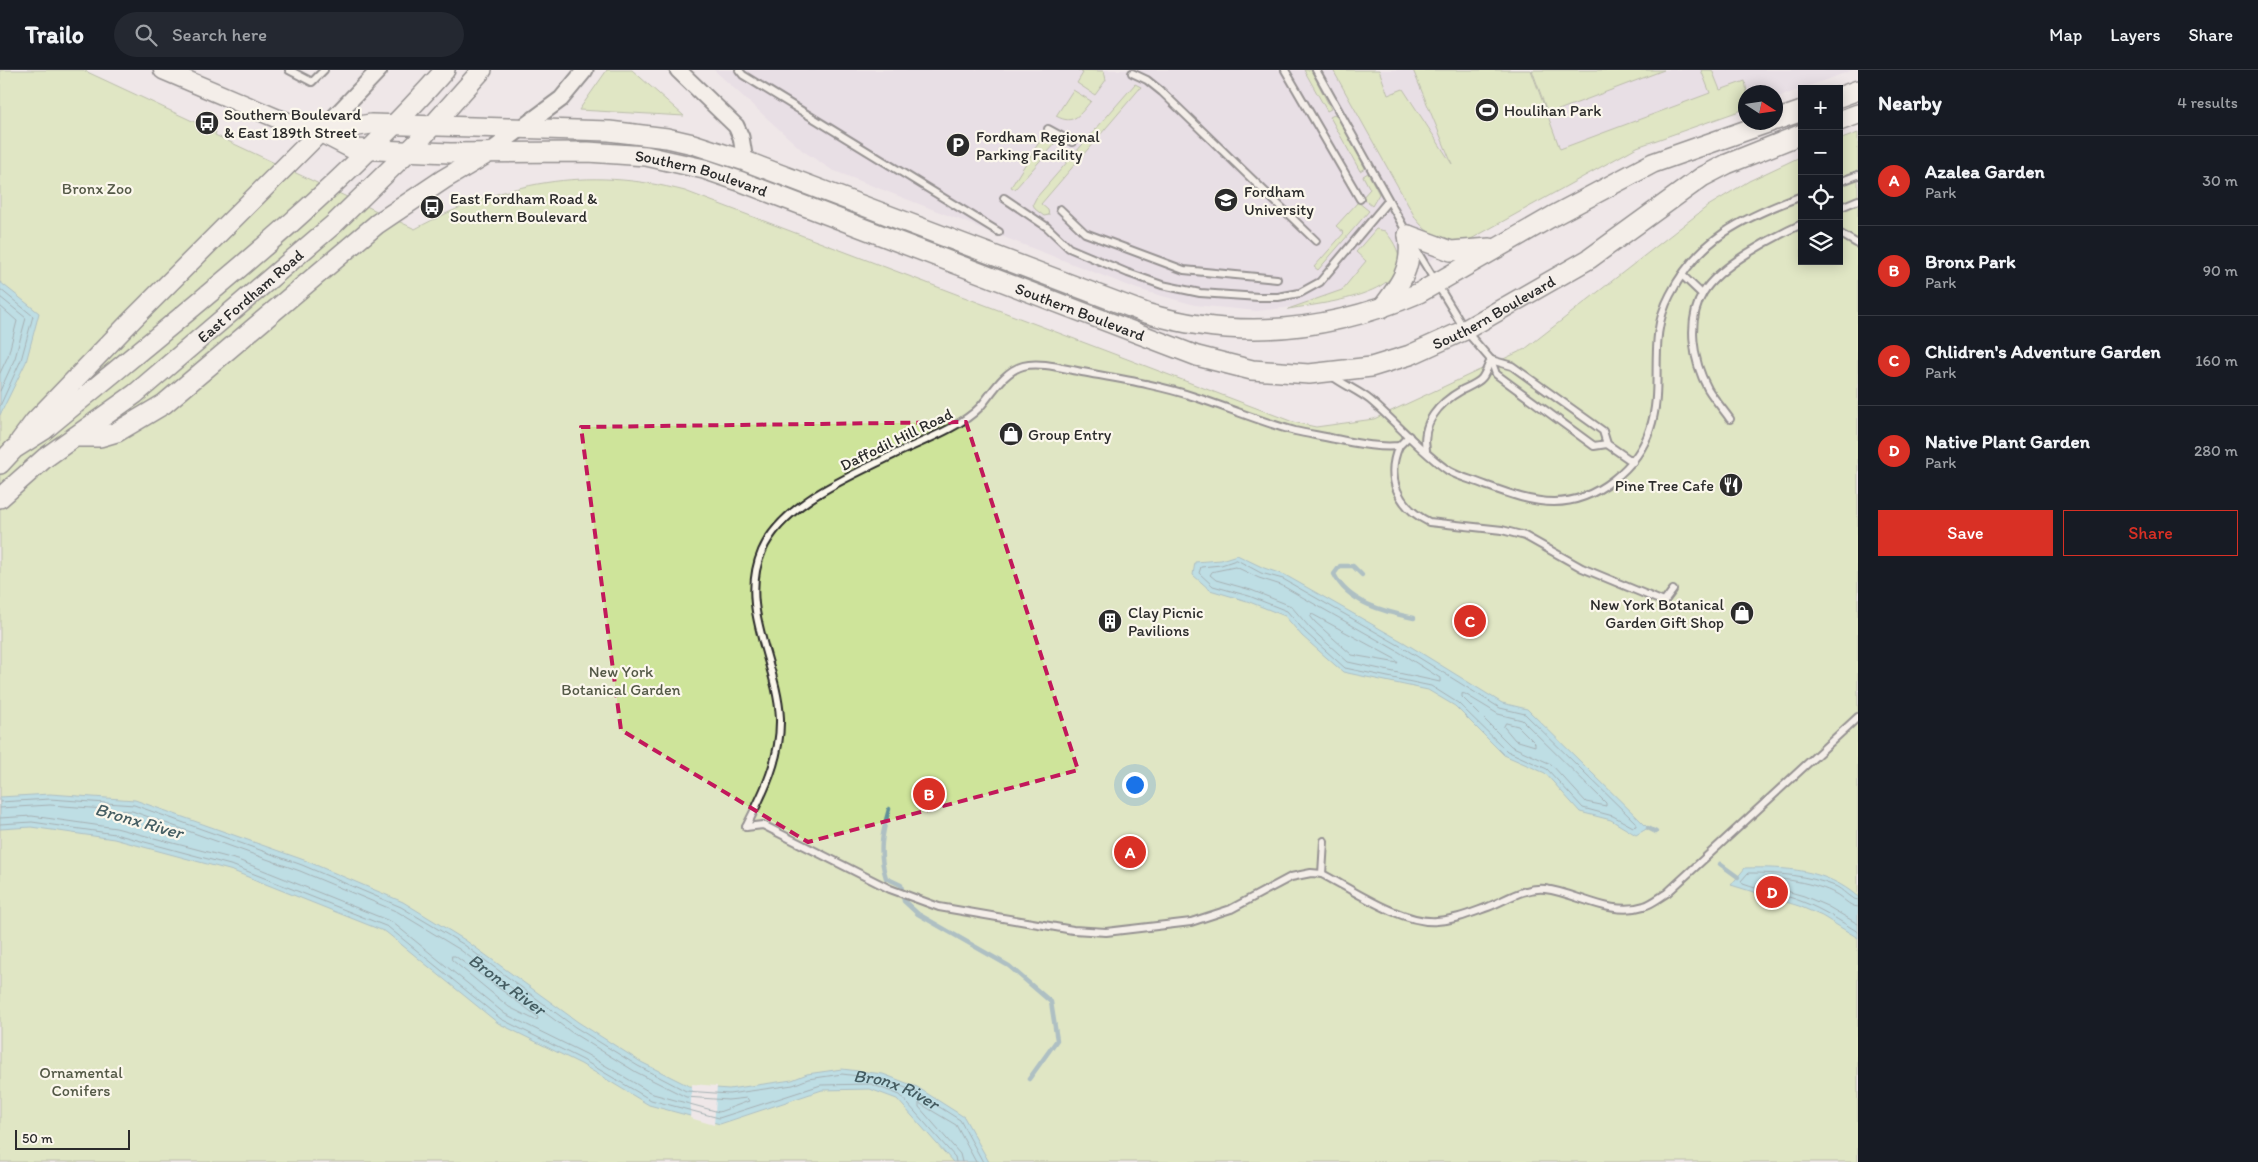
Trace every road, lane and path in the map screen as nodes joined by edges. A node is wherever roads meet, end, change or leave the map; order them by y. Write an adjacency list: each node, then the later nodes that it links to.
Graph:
1 (163, 70): 22 (main road, Southern Boulevard)
2 (289, 70): 3 (lane)
3 (324, 70)
4 (379, 70): 22 (street)
5 (445, 70): 56 (main road, East Fordham Road)
6 (482, 70): 53 (main road, East Fordham Road)
7 (585, 70): 19 (street)
8 (678, 70): 26 (street)
9 (739, 70): 37 (lane)
10 (1285, 70): 31 (lane)
11 (1316, 70): 33 (lane)
12 (1132, 73): 40 (lane)
13 (1858, 90): 14 (main road)
14 (1843, 96)
15 (1798, 112): 17 (main road)
16 (1858, 114): 18 (main road)
17 (1783, 118)
18 (1843, 119)
19 (523, 129): 22 (main road, Southern Boulevard); 25 (street); 26 (main road, Southern Boulevard)
20 (1048, 129): 24 (lane)
21 (1747, 130): 42 (main road, Southern Boulevard)
22 (320, 132): 25 (main road, Southern Boulevard); 56 (main road)
23 (1798, 136): 48 (main road, Southern Boulevard)
24 (1072, 142)
25 (488, 153): 50 (main road, Southern Boulevard); 53 (main road)
26 (745, 161): 47 (main road, Southern Boulevard)
27 (1858, 175): 28 (lane)
28 (1843, 181)
29 (1004, 198): 33 (lane)
30 (1798, 198): 43 (lane)
31 (1360, 199)
32 (1858, 200): 34 (lane)
33 (1388, 201): 38 (lane)
34 (1843, 206)
35 (1060, 209): 44 (lane)
36 (1798, 226): 46 (lane)
37 (999, 232)
38 (1408, 235): 42 (main road); 45 (lane); 47 (main road)
39 (1843, 235): 41 (lane)
40 (1316, 241)
41 (1858, 244)
42 (1496, 248): 45 (main road, Southern Boulevard)
43 (1682, 275): 46 (lane); 58 (lane)
44 (1277, 278)
45 (1435, 284): 47 (main road, Southern Boulevard); 48 (lane)
46 (1702, 294): 51 (lane)
47 (1382, 308)
48 (1465, 330): 49 (lane); 50 (main road, Southern Boulevard)
49 (1491, 360): 54 (lane); 54 (lane); 57 (lane)
50 (1328, 374): 52 (lane)
51 (1730, 419)
52 (1409, 436): 55 (lane); 57 (lane)
53 (75, 437): 60 (main road, East Fordham Road)
54 (1607, 444): 58 (lane)
55 (1399, 446): 61 (lane); 64 (lane, Daffodil Hill Road)
56 (14, 449): 59 (main road, East Fordham Road)
57 (1426, 450): 58 (lane)
58 (1633, 462)
59 (0, 464)
60 (0, 498)
61 (1672, 590)
62 (1858, 717): 64 (lane)
63 (1324, 841): 64 (lane)
64 (1322, 874)

